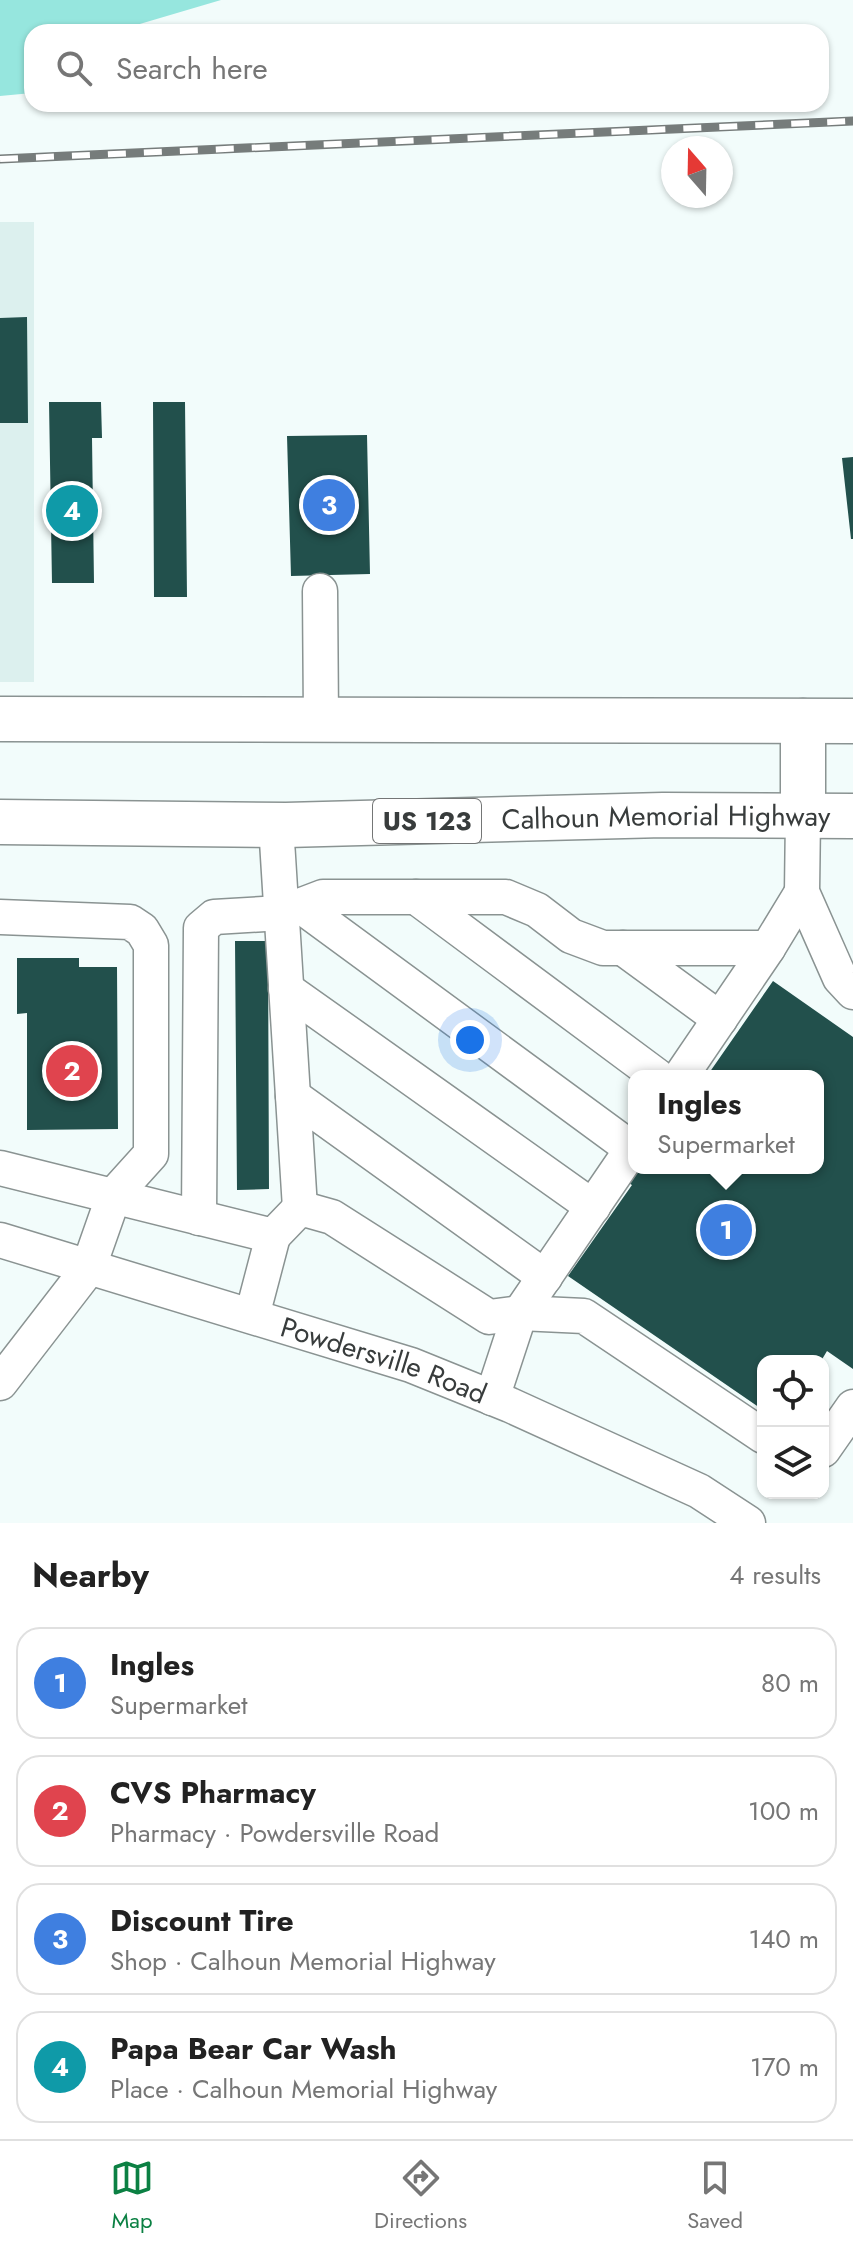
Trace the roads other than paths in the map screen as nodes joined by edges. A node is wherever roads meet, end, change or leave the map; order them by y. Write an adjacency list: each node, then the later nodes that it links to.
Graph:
1 (320, 591): 3 (street)
2 (0, 719): 3 (highway)
3 (321, 720): 4 (highway)
4 (803, 721): 5 (highway); 6 (highway)
5 (853, 721)
6 (803, 816): 7 (highway, Calhoun Memorial Highway / US 123); 9 (highway, Calhoun Memorial Highway / US 123); 10 (street)
7 (853, 816)
8 (0, 822): 9 (highway, Calhoun Memorial Highway / US 123)
9 (276, 825): 12 (street)
10 (802, 892): 15 (street); 17 (street)
11 (416, 897): 12 (street); 14 (street); 19 (street)
12 (291, 909): 16 (street); 22 (street); 28 (street)
13 (0, 917): 25 (street)
14 (623, 948): 15 (street); 18 (street)
15 (768, 948): 18 (street)
16 (286, 989): 21 (street); 26 (street)
17 (853, 992)
18 (720, 1019): 20 (street)
19 (649, 1070)
20 (685, 1070)
21 (293, 1096): 27 (street); 32 (street)
22 (628, 1144)
23 (628, 1154): 26 (street)
24 (0, 1168): 25 (street)
25 (114, 1195): 28 (street); 31 (street)
26 (593, 1207): 32 (street)
27 (300, 1208): 29 (street); 33 (street)
28 (199, 1218): 29 (street)
29 (273, 1236): 34 (street)
30 (0, 1240): 31 (street, Powdersville Road)
31 (88, 1269): 34 (street, Powdersville Road); 35 (street)
32 (545, 1277): 33 (street)
33 (520, 1313): 36 (street); 38 (street)
34 (252, 1316): 36 (street, Powdersville Road)
35 (0, 1383)
36 (492, 1398): 40 (street, Powdersville Road)
37 (853, 1407): 39 (street)
38 (757, 1432)
39 (829, 1441)
40 (748, 1523)

